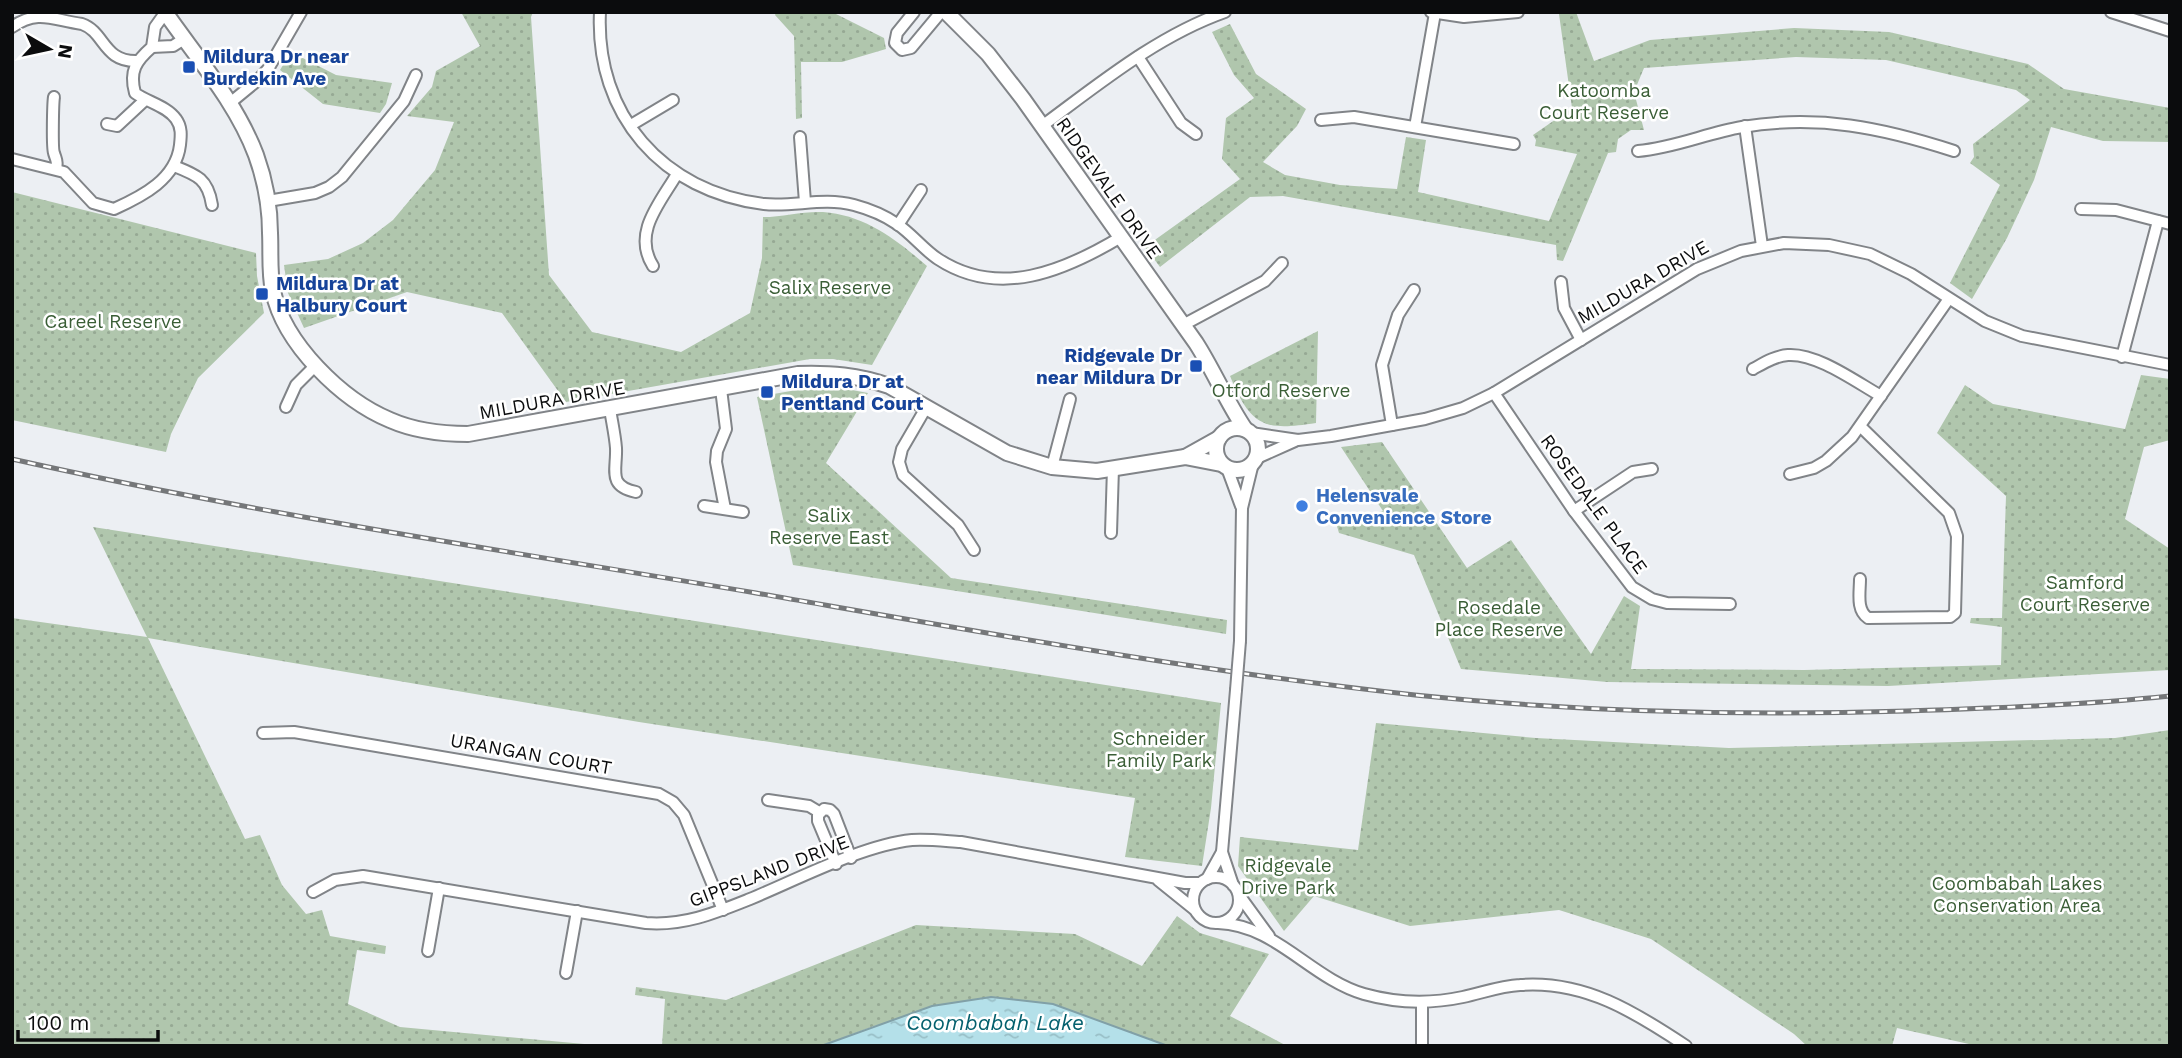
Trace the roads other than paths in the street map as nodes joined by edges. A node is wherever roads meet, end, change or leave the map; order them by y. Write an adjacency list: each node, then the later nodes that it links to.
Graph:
1 (301, 12): 21 (street)
2 (600, 12): 24 (street)
3 (914, 12): 4 (street)
4 (944, 12): 25 (street, RIDGEVALE DRIVE)
5 (1518, 12): 9 (street)
6 (2111, 12): 12 (street)
7 (165, 13): 13 (street, MILDURA DRIVE); 14 (street)
8 (1220, 13): 15 (street)
9 (1433, 13): 26 (street)
10 (75, 18): 11 (street); 16 (street)
11 (15, 21)
12 (2170, 31)
13 (184, 39): 14 (street); 21 (street, MILDURA DRIVE)
14 (152, 47): 16 (street)
15 (1138, 57): 25 (street); 28 (street)
16 (137, 61): 19 (street)
17 (416, 75): 40 (street)
18 (54, 97): 33 (street)
19 (145, 100): 23 (street); 36 (street)
20 (673, 100): 24 (street)
21 (230, 103): 40 (street, MILDURA DRIVE)
22 (1321, 120): 26 (street)
23 (107, 124)
24 (631, 125): 38 (street)
25 (1042, 126): 46 (street, RIDGEVALE DRIVE)
26 (1415, 127): 30 (street)
27 (1745, 127): 31 (street); 32 (street); 47 (street)
28 (1196, 134)
29 (800, 137): 41 (street)
30 (1514, 144)
31 (1637, 151)
32 (1954, 151)
33 (54, 154): 35 (street); 37 (street)
34 (12, 159): 35 (street)
35 (40, 165): 37 (street)
36 (174, 166): 37 (street); 42 (street)
37 (57, 169)
38 (677, 174): 41 (street); 49 (street)
39 (920, 190): 45 (street)
40 (268, 201): 56 (street, MILDURA DRIVE)
41 (805, 202): 45 (street)
42 (212, 205)
43 (2081, 209): 44 (street)
44 (2164, 223): 55 (street)
45 (898, 225): 46 (street)
46 (1121, 237): 53 (street, RIDGEVALE DRIVE)
47 (1762, 246): 52 (street, MILDURA DRIVE); 54 (street, MILDURA DRIVE)
48 (1282, 263): 53 (street)
49 (653, 266)
50 (1561, 282): 54 (street)
51 (1414, 290): 67 (street)
52 (1948, 300): 55 (street, MILDURA DRIVE); 61 (street)
53 (1183, 325): 62 (street, RIDGEVALE DRIVE)
54 (1581, 340): 60 (street, MILDURA DRIVE)
55 (2122, 357): 57 (street, MILDURA DRIVE)
56 (316, 365): 65 (street); 66 (street, MILDURA DRIVE)
57 (2170, 365)
58 (1753, 369): 61 (street)
59 (721, 389): 64 (street, MILDURA DRIVE); 66 (street, MILDURA DRIVE); 82 (street)
60 (1494, 393): 67 (street, MILDURA DRIVE); 83 (street, ROSEDALE PLACE)
61 (1881, 396): 68 (street)
62 (1224, 398): 69 (street, RIDGEVALE DRIVE); 70 (street, RIDGEVALE DRIVE)
63 (1069, 400): 75 (street)
64 (927, 405): 75 (street, MILDURA DRIVE); 86 (street)
65 (286, 408)
66 (610, 410): 79 (street)
67 (1392, 425): 71 (street, MILDURA DRIVE)
68 (1861, 427): 78 (street); 87 (street)
69 (1248, 431): 70 (street); 71 (street, MILDURA DRIVE); 73 (street)
70 (1221, 435): 72 (street, MILDURA DRIVE); 74 (street)
71 (1298, 440): 73 (street, MILDURA DRIVE)
72 (1185, 457): 74 (street, MILDURA DRIVE); 76 (street, MILDURA DRIVE)
73 (1255, 461): 74 (street); 81 (street)
74 (1224, 466): 81 (street)
75 (1052, 467): 76 (street, MILDURA DRIVE)
76 (1113, 468): 85 (street)
77 (1652, 469): 83 (street)
78 (1790, 474)
79 (636, 492)
80 (704, 506): 82 (street)
81 (1242, 508): 92 (street, bridge)
82 (724, 509): 84 (street)
83 (1574, 511): 88 (street, ROSEDALE PLACE)
84 (743, 512)
85 (1111, 533)
86 (974, 550)
87 (1860, 579)
88 (1730, 604)
89 (263, 733): 101 (street, URANGAN COURT)
90 (768, 800): 91 (street)
91 (820, 812): 93 (street); 94 (street)
92 (1222, 852): 96 (street); 98 (street)
93 (851, 858): 94 (street, GIPPSLAND DRIVE); 95 (street, GIPPSLAND DRIVE)
94 (836, 864): 101 (street, GIPPSLAND DRIVE)
95 (1156, 878): 96 (street, GIPPSLAND DRIVE); 100 (street, GIPPSLAND DRIVE)
96 (1203, 881): 98 (street); 100 (street)
97 (439, 888): 99 (street, GIPPSLAND DRIVE); 102 (street, GIPPSLAND DRIVE); 105 (street)
98 (1235, 888): 103 (street); 104 (street)
99 (313, 892)
100 (1195, 909): 103 (street)
101 (723, 910): 102 (street, GIPPSLAND DRIVE)
102 (577, 911): 106 (street)
103 (1218, 923): 104 (street)
104 (1270, 938): 107 (street)
105 (428, 951)
106 (566, 973)
107 (1422, 1003): 108 (street); 109 (street)
108 (1422, 1046)
109 (1686, 1046)

